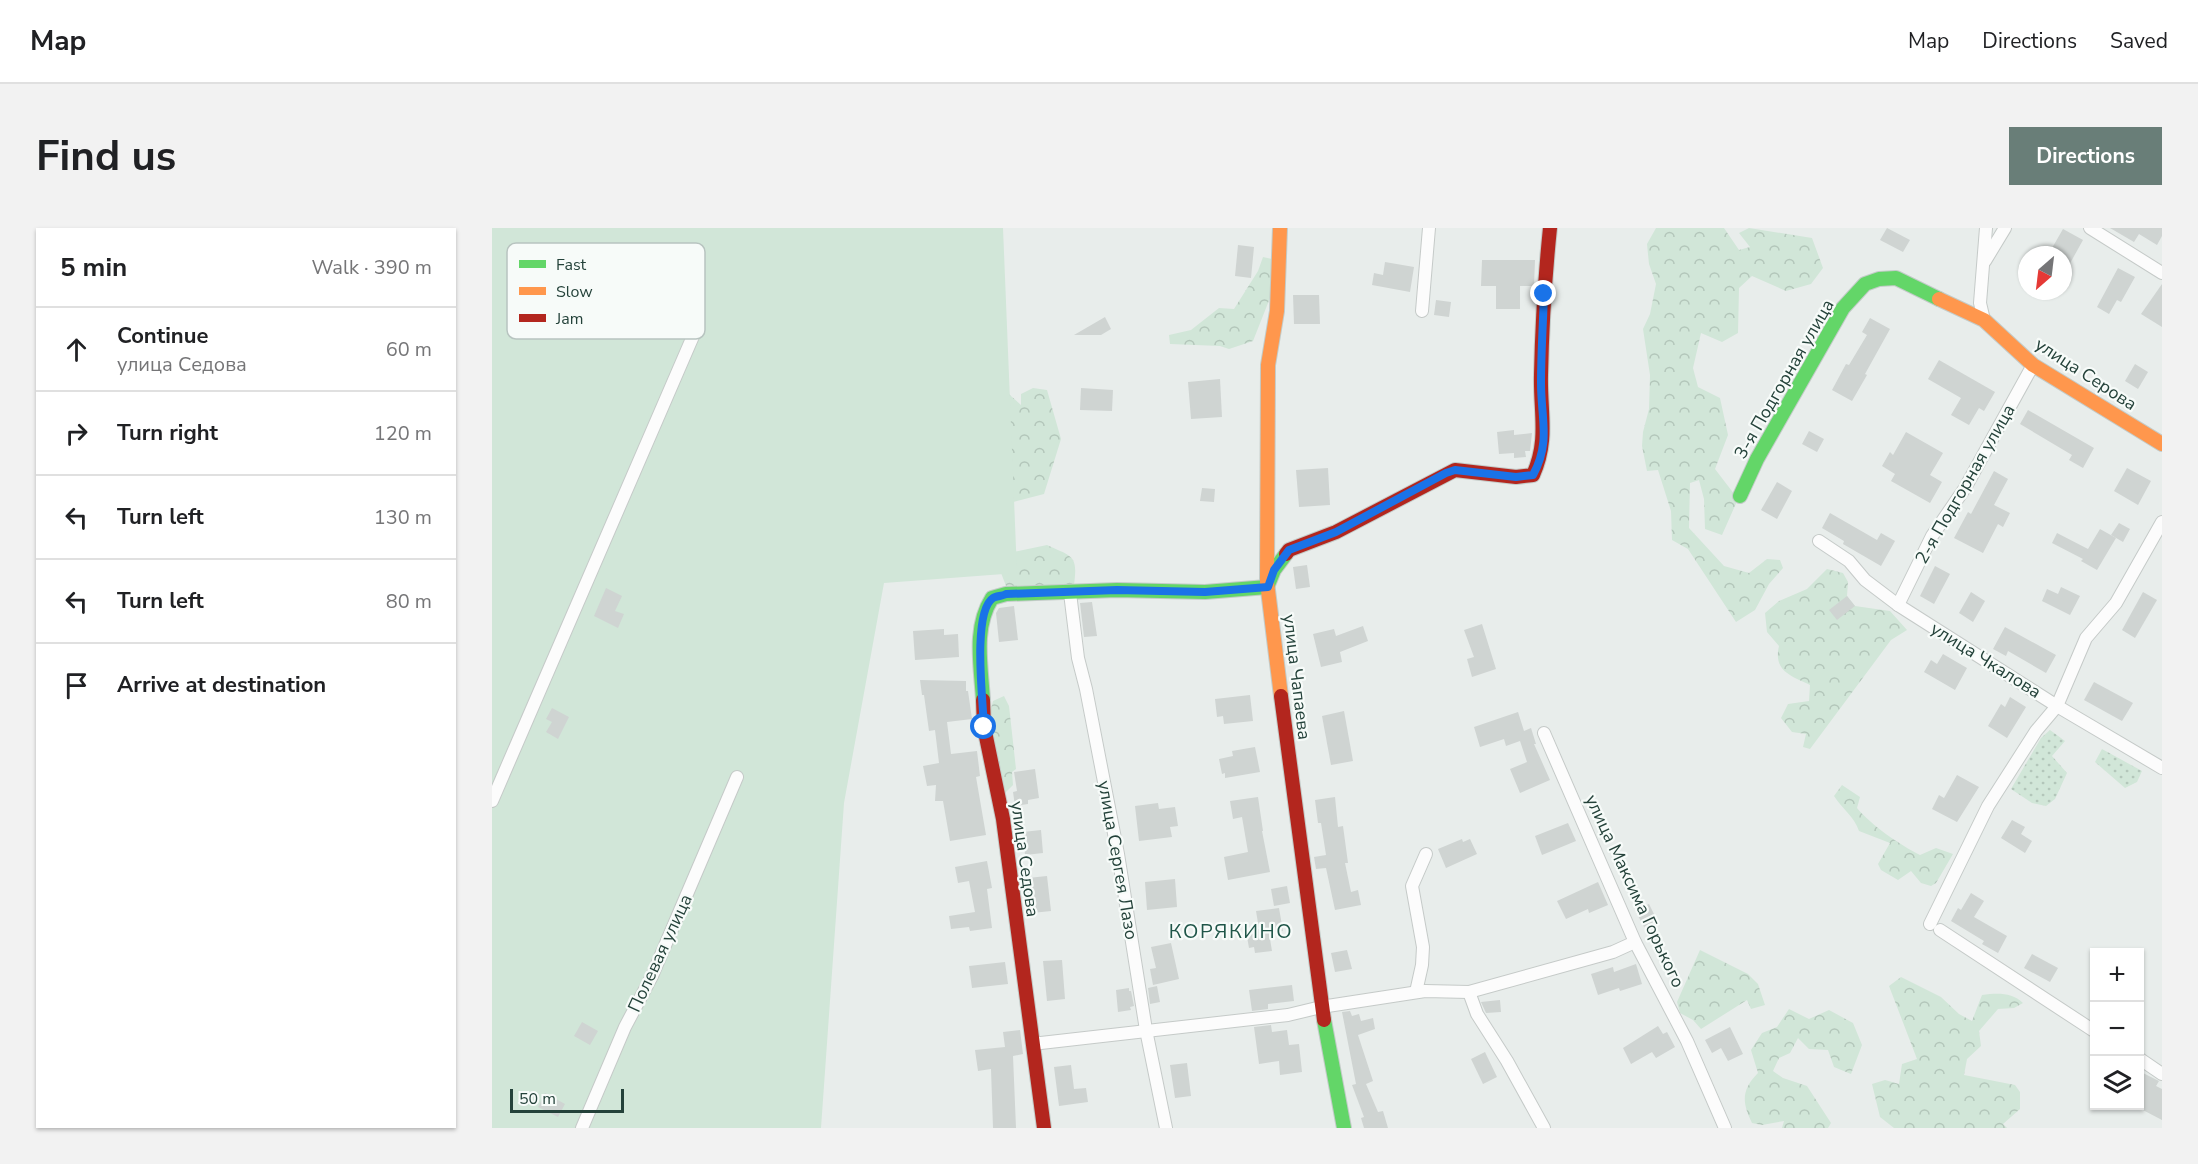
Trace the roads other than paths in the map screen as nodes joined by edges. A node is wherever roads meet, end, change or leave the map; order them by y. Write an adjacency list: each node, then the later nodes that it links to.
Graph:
1 (1280, 228): 18 (street, улица Чапаева)
2 (1429, 228): 10 (street)
3 (1550, 228): 18 (street)
4 (1986, 228): 7 (street)
5 (2005, 228): 7 (street)
6 (2090, 228): 8 (street)
7 (1983, 264): 11 (street)
8 (2162, 273)
9 (1865, 284): 11 (street, улица Серова); 15 (street, 3-я Подгорная улица)
10 (1422, 311)
11 (1984, 320): 13 (street, улица Серова)
12 (692, 339): 25 (street)
13 (2033, 365): 14 (street, улица Серова); 20 (street, 2-я Подгорная улица)
14 (2162, 444)
15 (1740, 496)
16 (2162, 522): 21 (street)
17 (1819, 541): 20 (street, улица Чкалова)
18 (1268, 587): 19 (street); 30 (street, улица Чапаева)
19 (1070, 593): 32 (street, улица Сергея Лазо); 33 (street, улица Седова)
20 (1898, 605): 21 (street, улица Чкалова)
21 (2057, 706): 23 (street, улица Чкалова); 31 (street)
22 (1544, 733): 27 (street, улица Максима Горького)
23 (2162, 768)
24 (737, 777): 36 (street, Полевая улица)
25 (492, 801)
26 (1426, 854): 28 (street)
27 (1635, 942): 29 (street); 41 (street, улица Максима Горького)
28 (1416, 992): 29 (street); 30 (street)
29 (1469, 992): 40 (street)
30 (1322, 1007): 32 (street); 39 (street, улица Чапаева)
31 (2090, 1028)
32 (1146, 1030): 33 (street); 38 (street, улица Сергея Лазо)
33 (1032, 1044): 37 (street, улица Седова)
34 (2144, 1062): 35 (street)
35 (2162, 1074)
36 (582, 1128)
37 (1044, 1128)
38 (1166, 1128)
39 (1344, 1128)
40 (1544, 1128)
41 (1725, 1128)

